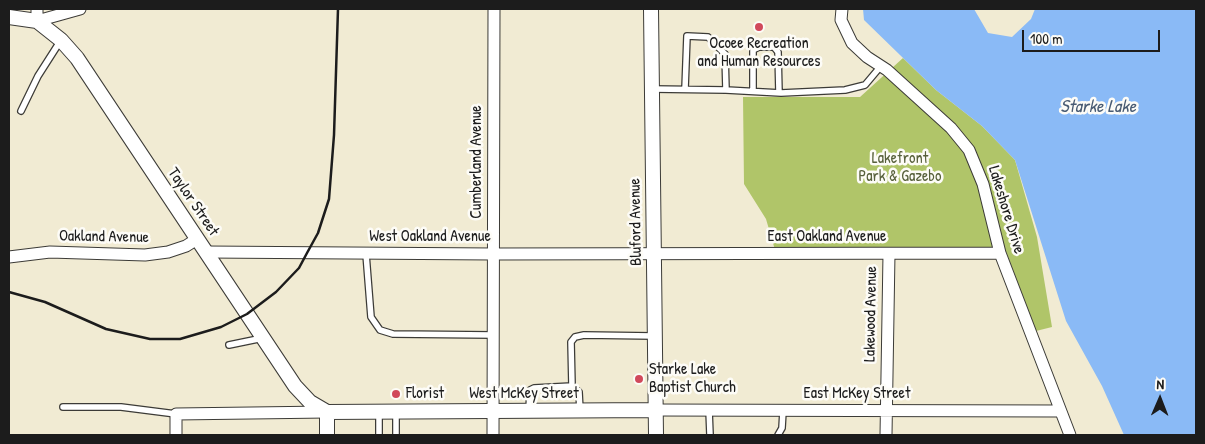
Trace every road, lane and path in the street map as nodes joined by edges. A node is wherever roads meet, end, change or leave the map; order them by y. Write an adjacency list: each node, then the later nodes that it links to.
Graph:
1 (80, 9): 5 (street)
2 (494, 9): 19 (street, Cumberland Avenue)
3 (650, 9): 9 (street, Bluford Avenue)
4 (842, 9): 8 (street, Lakeshore Drive)
5 (37, 15): 6 (street); 7 (street, Taylor Street)
6 (9, 17)
7 (61, 40): 14 (lane); 15 (street, Taylor Street)
8 (881, 66): 13 (lane); 17 (street, Lakeshore Drive)
9 (652, 89): 10 (lane); 20 (street, Bluford Avenue)
10 (685, 89): 11 (lane); 11 (lane)
11 (726, 90): 12 (lane)
12 (752, 91): 13 (lane); 13 (lane)
13 (778, 93)
14 (21, 111)
15 (197, 239): 16 (street, Taylor Street); 22 (street, Oakland Avenue)
16 (206, 252): 18 (street, West Oakland Avenue); 25 (street, Taylor Street)
17 (1000, 253): 21 (street, East Oakland Avenue); 36 (street, Lakeshore Drive)
18 (366, 254): 19 (street, West Oakland Avenue); 23 (lane)
19 (493, 254): 20 (street, West Oakland Avenue); 23 (street, Cumberland Avenue)
20 (654, 254): 21 (street, East Oakland Avenue); 24 (street, Bluford Avenue)
21 (889, 254): 35 (street, Lakewood Avenue)
22 (9, 257)
23 (493, 334): 32 (street, Cumberland Avenue)
24 (654, 336): 27 (lane); 29 (street, Bluford Avenue)
25 (263, 338): 26 (lane); 37 (street, Taylor Street)
26 (229, 345)
27 (572, 386): 33 (lane); 34 (lane)
28 (63, 407): 40 (lane)
29 (655, 410): 30 (street, East McKey Street); 34 (street, West McKey Street); 46 (street, Bluford Avenue)
30 (709, 410): 31 (street, East McKey Street); 47 (lane)
31 (783, 410): 35 (street, East McKey Street); 48 (lane)
32 (494, 411): 33 (street, West McKey Street); 39 (street, West McKey Street); 45 (street, Cumberland Avenue)
33 (529, 411): 34 (street, West McKey Street)
34 (580, 411)
35 (886, 411): 36 (street, East McKey Street); 49 (street, Lakewood Avenue)
36 (1059, 411): 50 (street, Lakeshore Drive)
37 (330, 412): 38 (street, West McKey Street); 40 (street, West McKey Street); 42 (street)
38 (379, 412): 39 (street, West McKey Street); 43 (lane)
39 (396, 412): 44 (lane)
40 (176, 414): 41 (street)
41 (176, 435)
42 (326, 435)
43 (379, 435)
44 (396, 435)
45 (493, 435)
46 (656, 435)
47 (710, 435)
48 (778, 435)
49 (886, 435)
50 (1070, 435)

